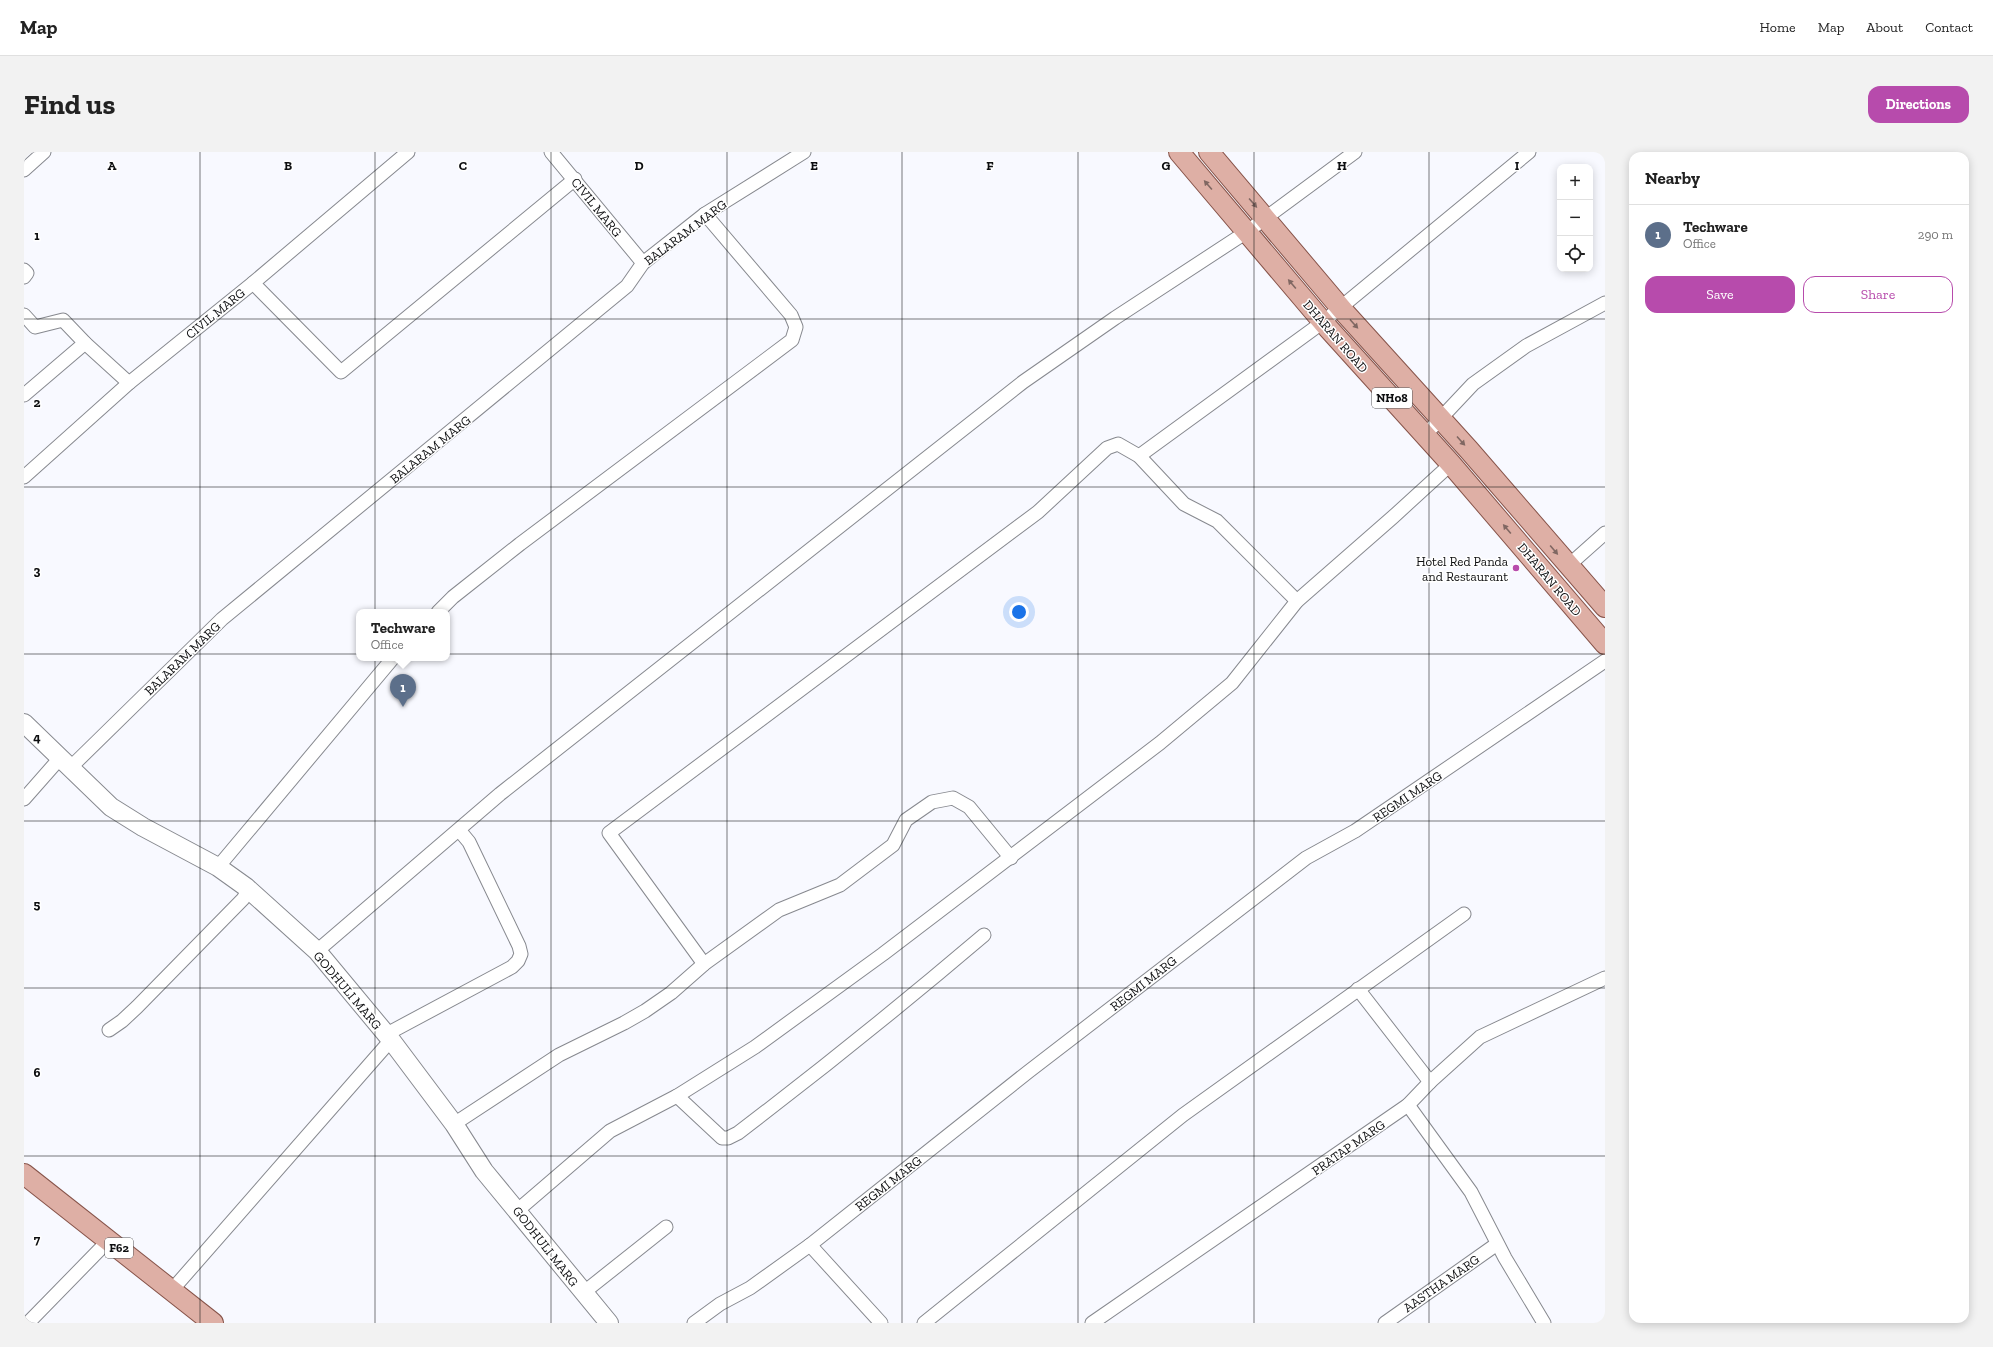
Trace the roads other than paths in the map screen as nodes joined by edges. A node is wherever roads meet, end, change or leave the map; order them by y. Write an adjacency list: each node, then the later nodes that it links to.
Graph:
1 (44, 152): 10 (street)
2 (408, 152): 18 (street, CIVIL MARG)
3 (551, 152): 11 (street, CIVIL MARG)
4 (804, 152): 9 (street, BALARAM MARG)
5 (1179, 152): 14 (main road, DHARAN ROAD / NH08, one-way to 5)
6 (1209, 152): 13 (main road, DHARAN ROAD / NH08, one-way to 13)
7 (1355, 152): 13 (street)
8 (1529, 152): 20 (street)
9 (785, 156): 12 (street, BALARAM MARG)
10 (24, 170)
11 (575, 179): 15 (street, CIVIL MARG); 18 (street)
12 (705, 214): 15 (street, BALARAM MARG); 35 (street)
13 (1266, 218): 14 (street); 20 (main road, DHARAN ROAD / NH08)
14 (1248, 231): 22 (main road, DHARAN ROAD / NH08, one-way to 14); 42 (street)
15 (643, 263): 40 (street, BALARAM MARG)
16 (24, 270): 17 (street)
17 (24, 277)
18 (253, 283): 24 (street, CIVIL MARG)
19 (1605, 303): 26 (street)
20 (1340, 308): 22 (street); 26 (main road, DHARAN ROAD / NH08, one-way to 26)
21 (24, 314): 23 (street)
22 (1323, 322): 27 (main road, DHARAN ROAD / NH08); 28 (street)
23 (85, 343): 24 (street); 25 (street)
24 (129, 383): 30 (street, CIVIL MARG)
25 (24, 395)
26 (1440, 418): 27 (street); 32 (main road, DHARAN ROAD / NH08, one-way to 32)
27 (1425, 434): 29 (main road, DHARAN ROAD / NH08)
28 (1138, 456): 33 (street); 49 (street)
29 (1451, 464): 33 (street); 36 (main road, DHARAN ROAD / NH08, one-way to 29)
30 (24, 477)
31 (1605, 533): 32 (street)
32 (1568, 566): 34 (main road, DHARAN ROAD / NH08)
33 (1297, 601): 43 (street)
34 (1605, 607)
35 (441, 609)
36 (1605, 644)
37 (390, 661): 44 (street)
38 (1605, 661): 64 (street, REGMI MARG)
39 (24, 723): 40 (main road, GODHULI MARG)
40 (66, 762): 41 (street, BALARAM MARG); 44 (main road, GODHULI MARG)
41 (24, 799)
42 (459, 830): 48 (street); 53 (street)
43 (1011, 858): 49 (street); 55 (street)
44 (218, 867): 45 (main road, GODHULI MARG)
45 (249, 889): 48 (main road, GODHULI MARG); 52 (street)
46 (1464, 914): 51 (street)
47 (984, 934): 55 (street)
48 (317, 951): 53 (main road, GODHULI MARG)
49 (704, 964): 57 (street)
50 (1605, 978): 54 (street, PRATAP MARG)
51 (1358, 989): 54 (street); 73 (street)
52 (109, 1030)
53 (388, 1038): 57 (main road, GODHULI MARG); 65 (street)
54 (1430, 1082): 56 (street, PRATAP MARG)
55 (677, 1096): 60 (street)
56 (1408, 1106): 63 (street); 74 (street, PRATAP MARG)
57 (454, 1124): 60 (main road, GODHULI MARG)
58 (24, 1174): 62 (main road, F62)
59 (24, 1187): 62 (main road, F62)
60 (518, 1210): 66 (main road, GODHULI MARG)
61 (666, 1227): 66 (street)
62 (106, 1244): 65 (main road, F62); 67 (street); 68 (main road, F62)
63 (1497, 1244): 75 (street, AASTHA MARG); 76 (street)
64 (810, 1245): 71 (street, REGMI MARG); 72 (street)
65 (172, 1290): 69 (main road, F62)
66 (582, 1293): 70 (main road, GODHULI MARG)
67 (28, 1323)
68 (202, 1323)
69 (213, 1323)
70 (609, 1323)
71 (694, 1323)
72 (881, 1323)
73 (924, 1323)
74 (1092, 1323)
75 (1385, 1323)
76 (1544, 1323)

